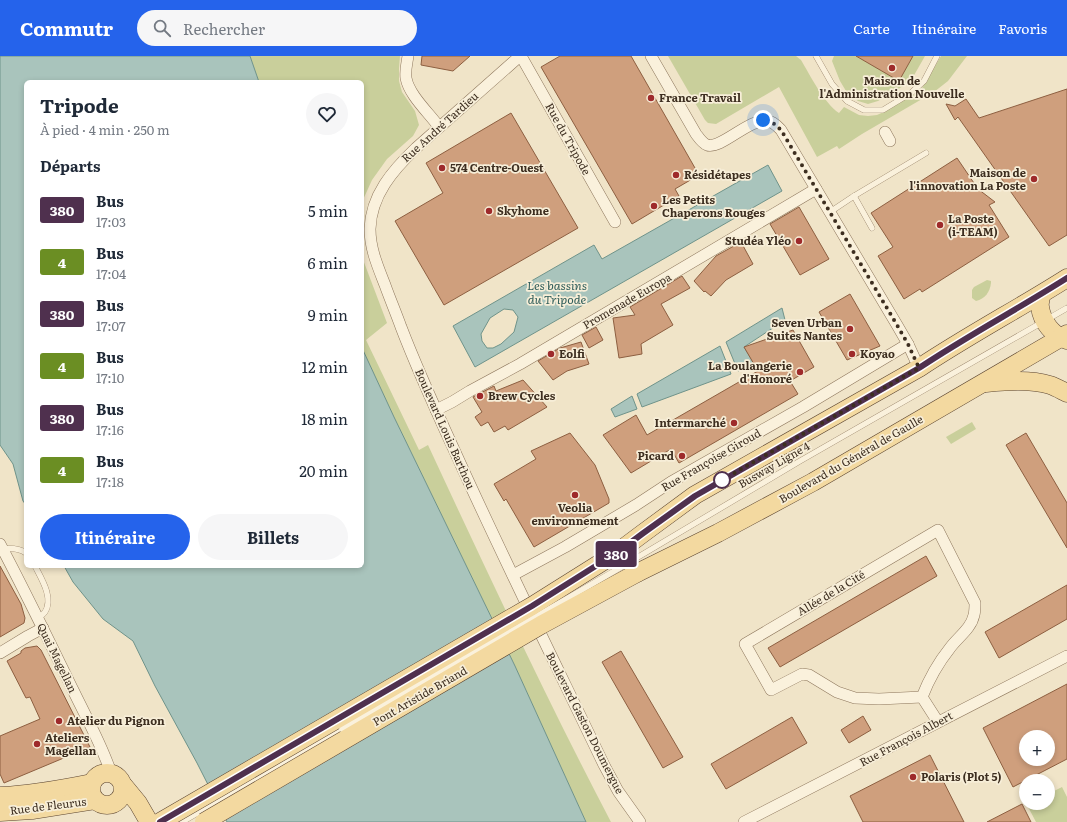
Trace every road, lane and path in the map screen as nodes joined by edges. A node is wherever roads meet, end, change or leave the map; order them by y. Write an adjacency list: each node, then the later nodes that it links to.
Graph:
1 (408, 56): 6 (street)
2 (520, 56): 6 (street, Rue André Tardieu); 12 (street, Rue du Tripode)
3 (651, 56): 8 (street)
4 (816, 56): 5 (lane)
5 (937, 56)
6 (439, 127): 10 (street, Rue André Tardieu)
7 (926, 153): 9 (lane)
8 (816, 189): 11 (street); 23 (street, Promenade Europa)
9 (854, 196): 11 (lane); 13 (lane)
10 (373, 208): 23 (street, Boulevard Louis Barthou)
11 (830, 212): 19 (street)
12 (615, 222)
13 (872, 228)
14 (1067, 278): 15 (main road)
15 (1041, 295): 17 (main road, Boulevard du Général de Gaulle); 20 (main road)
16 (1067, 308): 17 (lane, Busway Ligne 4)
17 (1044, 320): 18 (main road, Boulevard du Général de Gaulle); 26 (lane, Busway Ligne 4)
18 (1065, 337): 21 (main road, Boulevard du Général de Gaulle)
19 (908, 344): 20 (street); 28 (street, Rue Françoise Giroud)
20 (919, 368): 26 (main road)
21 (981, 384): 22 (main road); 26 (main road, Boulevard du Général de Gaulle)
22 (1067, 393)
23 (436, 410): 28 (street, Boulevard Louis Barthou)
24 (1, 547): 25 (lane); 29 (street, Quai Magellan)
25 (24, 552)
26 (626, 564): 43 (main road, Pont Aristide Briand, bridge); 44 (lane, Busway Ligne 4, bridge); 45 (main road, Pont Aristide Briand, bridge)
27 (36, 568): 29 (lane)
28 (513, 575): 30 (street, Boulevard Louis Barthou)
29 (40, 623): 31 (street); 35 (street, Quai Magellan)
30 (545, 642): 46 (street, Boulevard Gaston Doumergue)
31 (0, 652)
32 (1067, 656): 34 (street, Rue François Albert)
33 (922, 697): 33 (street, Allée de la Cité); 34 (street)
34 (938, 722): 47 (street, Rue François Albert)
35 (111, 773): 36 (main road); 37 (main road)
36 (124, 786): 39 (main road); 42 (main road)
37 (94, 791): 39 (main road); 40 (main road, Rue de Fleurus)
38 (0, 796): 40 (main road, Rue de Fleurus)
39 (114, 803): 42 (main road)
40 (32, 807): 41 (main road, Rue de Fleurus)
41 (0, 812)
42 (148, 822)
43 (160, 822)
44 (182, 822)
45 (204, 822)
46 (640, 822)
47 (744, 822)

